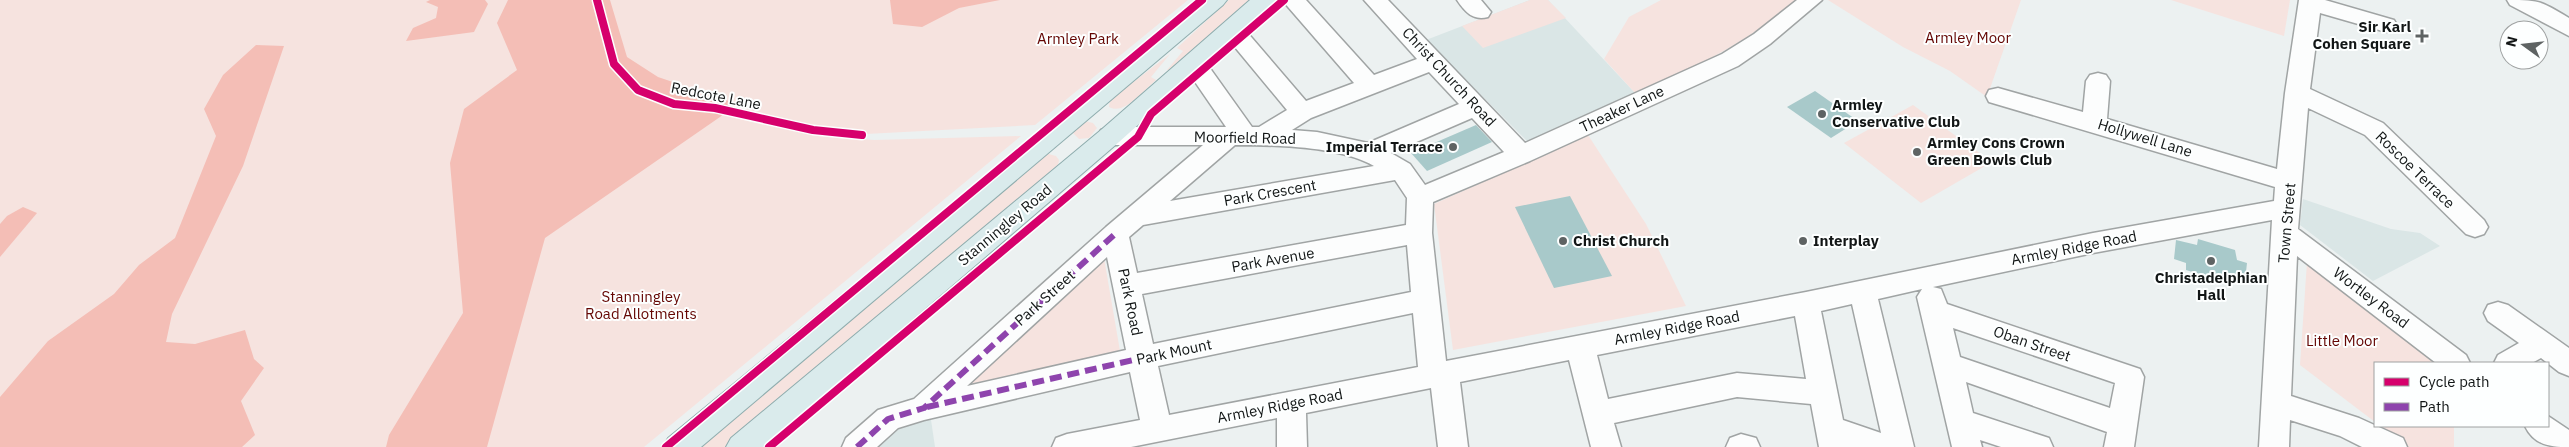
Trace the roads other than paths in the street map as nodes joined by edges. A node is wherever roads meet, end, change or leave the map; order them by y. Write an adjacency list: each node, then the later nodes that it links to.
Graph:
1 (1215, 0): 18 (main road)
2 (1265, 0): 10 (main road, Stanningley Road)
3 (1293, 0): 14 (street)
4 (1375, 0): 11 (street, Christ Church Road)
5 (1811, 0): 25 (street, Theaker Lane)
6 (2310, 1): 8 (street); 15 (street, Town Street)
7 (2534, 3): 9 (street)
8 (2386, 25)
9 (2569, 28)
10 (1232, 29): 12 (main road, Stanningley Road); 19 (street)
11 (1433, 61): 14 (street, Park Street); 17 (street, Christ Church Road)
12 (1194, 63): 22 (street); 23 (main road, Stanningley Road)
13 (2098, 81): 20 (street)
14 (1371, 87): 19 (street, Park Street)
15 (2297, 93): 28 (street, Town Street); 30 (street, Roscoe Terrace)
16 (1998, 96): 20 (street, Hollywell Lane)
17 (1477, 106): 24 (street); 25 (street, Christ Church Road)
18 (1082, 112): 21 (main road); 23 (main road)
19 (1302, 112): 22 (street, Park Street)
20 (2094, 123): 28 (street, Hollywell Lane)
21 (1059, 133): 23 (main road); 58 (main road)
22 (1246, 137): 23 (street, Moorfield Road); 24 (street, Moorfield Road); 29 (street, Park Street)
23 (1108, 139): 59 (main road, Stanningley Road)
24 (1370, 152): 26 (street, Moorfield Road)
25 (1521, 155): 27 (street, Theaker Lane)
26 (1400, 170): 27 (street, Moorfield Road); 29 (street, Park Crescent)
27 (1420, 197): 31 (street)
28 (2287, 208): 33 (street, Armley Ridge Road); 43 (street, Wortley Road); 49 (street, Town Street)
29 (1139, 216): 32 (street, Park Street)
30 (2475, 226)
31 (1419, 233): 34 (street, Park Avenue); 36 (street)
32 (1116, 234): 34 (street, Park Road); 51 (street, Park Street)
33 (1926, 277): 35 (street, Armley Ridge Road); 38 (street)
34 (1126, 286): 42 (street, Park Road)
35 (1862, 290): 37 (street, Armley Ridge Road); 66 (street)
36 (1424, 300): 42 (street, Park Mount); 47 (street)
37 (1806, 302): 41 (street, Armley Ridge Road); 48 (street)
38 (1934, 311): 45 (street); 56 (street, Oban Street)
39 (2498, 313): 40 (street)
40 (2542, 344): 44 (street); 46 (street)
41 (1580, 346): 47 (street, Armley Ridge Road); 52 (street)
42 (1142, 358): 51 (street, Park Mount); 54 (street, Park Road)
43 (2455, 362)
44 (2510, 362)
45 (1947, 364): 55 (street); 56 (street)
46 (2569, 364)
47 (1438, 374): 50 (street, Armley Ridge Road); 63 (street)
48 (1824, 393): 52 (street); 57 (street)
49 (2275, 403): 68 (street, Town Street); 69 (street)
50 (1292, 404): 54 (street, Armley Ridge Road); 62 (street)
51 (924, 408): 60 (street, Park Street)
52 (1597, 414): 64 (street)
53 (2541, 427): 70 (street)
54 (1157, 429): 61 (street, Armley Ridge Road)
55 (1964, 434): 67 (street)
56 (2121, 436)
57 (1832, 437): 65 (street)
58 (679, 447)
59 (742, 447)
60 (857, 447)
61 (1067, 447)
62 (1292, 447)
63 (1453, 447)
64 (1606, 447)
65 (1884, 447)
66 (1899, 447)
67 (2038, 447)
68 (2274, 447)
69 (2392, 447)
70 (2569, 447)

